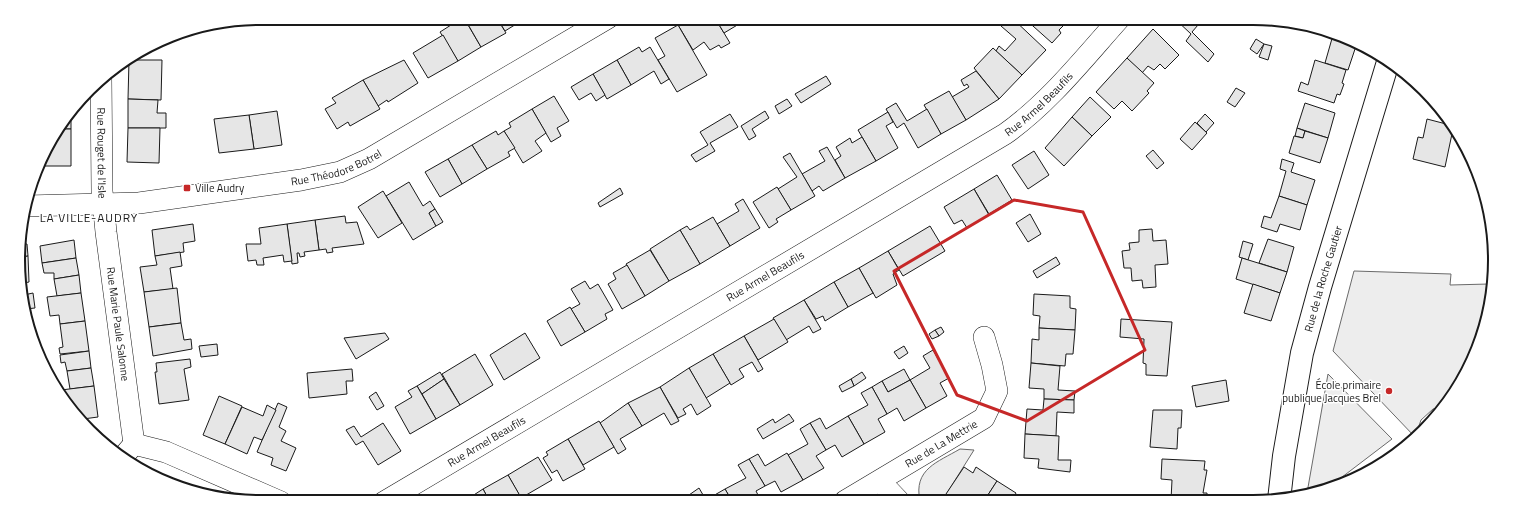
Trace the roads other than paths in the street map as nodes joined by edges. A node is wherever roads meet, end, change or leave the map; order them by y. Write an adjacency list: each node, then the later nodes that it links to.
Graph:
1 (596, 25): 5 (street, Rue Théodore Botrel)
2 (1114, 25): 12 (street, Rue Armel Beaufils)
3 (1387, 67): 10 (street, Rue de la Roche Gautier)
4 (102, 86): 5 (street, Rue Rouget de l'Isle)
5 (104, 204): 6 (street, Rue Théodore Botrel); 8 (street, Rue Marie Paule Salonne)
6 (32, 206)
7 (984, 337): 9 (street, Rue de La Mettrie)
8 (128, 451): 11 (street)
9 (880, 481): 13 (street, Rue de La Mettrie); 14 (street)
10 (1280, 493)
11 (265, 495)
12 (396, 495)
13 (856, 495)
14 (894, 495)

